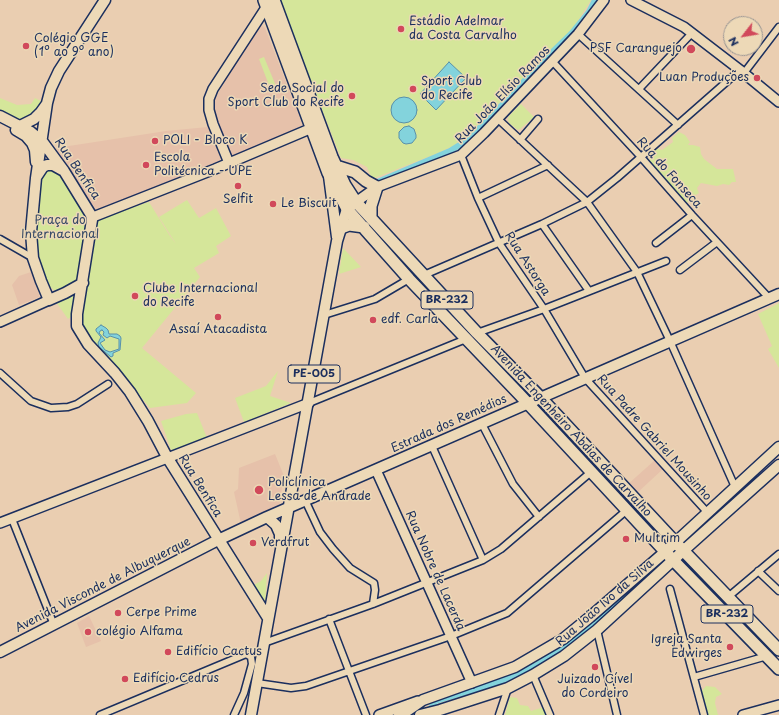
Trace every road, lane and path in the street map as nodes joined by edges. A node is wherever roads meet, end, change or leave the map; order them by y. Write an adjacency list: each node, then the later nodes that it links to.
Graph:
1 (105, 0): 14 (main road, Rua Benfica)
2 (604, 0): 9 (street, Rua João Elísio Ramos)
3 (631, 0): 8 (street)
4 (269, 2): 5 (highway, BR-232); 6 (street); 28 (highway, BR-232)
5 (270, 19): 6 (street); 21 (highway, BR-232)
6 (256, 22): 26 (street)
7 (779, 27): 11 (street)
8 (692, 33): 11 (street); 12 (street)
9 (578, 34): 10 (street, Rua João Elísio Ramos); 12 (street)
10 (553, 62): 16 (street, Rua João Elísio Ramos); 25 (street, Rua do Fonseca)
11 (742, 72): 13 (street); 19 (street)
12 (639, 89): 19 (street)
13 (778, 98)
14 (47, 103): 20 (main road); 23 (main road, Rua Benfica)
15 (0, 116): 20 (main road)
16 (498, 119): 22 (street); 24 (street, Rua João Elísio Ramos)
17 (538, 119): 22 (street)
18 (0, 122): 30 (main road)
19 (678, 125): 25 (street)
20 (20, 126): 23 (main road)
21 (312, 128): 26 (street); 28 (highway, BR-232)
22 (520, 140): 27 (street)
23 (42, 141): 29 (main road, Rua Benfica); 30 (main road, Rua Benfica)
24 (461, 155): 31 (street, Rua João Elísio Ramos); 32 (street, Rua Astorga)
25 (640, 156): 33 (street); 35 (street, Rua do Fonseca)
26 (229, 163): 36 (street)
27 (548, 165): 32 (street); 33 (street)
28 (332, 170): 31 (highway); 34 (highway, BR-232); 41 (main road, PE-005)
29 (64, 171): 30 (main road); 36 (main road, Rua Benfica)
30 (36, 178): 45 (main road, Rua Benfica)
31 (377, 187): 34 (street, Rua João Elísio Ramos); 37 (highway)
32 (478, 198): 43 (street, Rua Astorga)
33 (587, 202): 38 (street); 48 (street)
34 (352, 205): 37 (highway, Avenida Engenheiro Abdias de Carvalho / BR-232); 39 (main road, PE-005)
35 (692, 215): 42 (street, Rua do Fonseca); 44 (street)
36 (92, 217): 51 (main road, Rua Benfica)
37 (368, 223): 39 (highway); 49 (highway, Avenida Engenheiro Abdias de Carvalho / BR-232); 50 (highway, Avenida Engenheiro Abdias de Carvalho / BR-232)
38 (542, 224): 43 (street); 53 (street)
39 (341, 228): 41 (main road, PE-005)
40 (0, 238): 45 (street)
41 (338, 241): 59 (main road, PE-005)
42 (717, 242): 47 (street); 55 (street, Rua do Fonseca)
43 (499, 243): 49 (street); 58 (street, Rua Astorga)
44 (656, 243)
45 (33, 258): 52 (main road, Rua Benfica)
46 (666, 261): 48 (street)
47 (680, 270)
48 (637, 272): 53 (street); 63 (street)
49 (424, 275): 61 (highway, Avenida Engenheiro Abdias de Carvalho / BR-232)
50 (409, 279): 59 (street); 62 (highway, Avenida Engenheiro Abdias de Carvalho / BR-232)
51 (83, 283): 56 (main road); 73 (main road, Rua Benfica)
52 (45, 289): 56 (main road, Rua Benfica); 57 (street)
53 (589, 292): 58 (street)
54 (779, 294): 55 (main road, Estrada dos Remédios)
55 (769, 298): 63 (main road, Estrada dos Remédios)
56 (50, 300): 57 (street)
57 (39, 305): 60 (street)
58 (544, 309): 61 (street); 65 (street, Rua Astorga)
59 (324, 315): 68 (main road, PE-005)
60 (0, 322)
61 (477, 333): 67 (highway, Avenida Engenheiro Abdias de Carvalho / BR-232)
62 (466, 338): 68 (street); 69 (highway, Avenida Engenheiro Abdias de Carvalho / BR-232)
63 (670, 341): 65 (main road, Estrada dos Remédios); 77 (street)
64 (0, 373): 66 (street)
65 (585, 378): 67 (main road, Estrada dos Remédios); 81 (street, Rua Padre Gabriel Mousinho)
66 (108, 384)
67 (540, 397): 69 (main road, Estrada dos Remédios); 87 (highway, Avenida Engenheiro Abdias de Carvalho / BR-232)
68 (309, 403): 73 (street); 79 (main road, PE-005)
69 (528, 403): 70 (main road, Estrada dos Remédios); 76 (highway, Avenida Engenheiro Abdias de Carvalho / BR-232)
70 (482, 424): 71 (main road, Estrada dos Remédios); 83 (street)
71 (432, 446): 75 (main road, Estrada dos Remédios); 92 (street)
72 (779, 447): 77 (main road, Rua João Ivo da Silva)
73 (167, 457): 84 (street); 86 (main road, Rua Benfica)
74 (779, 466): 89 (main road, Rua João Ivo da Silva)
75 (376, 470): 78 (main road, Estrada dos Remédios); 95 (street, Rua Nobre de Lacerda)
76 (592, 472): 80 (highway, Avenida Engenheiro Abdias de Carvalho / BR-232); 83 (street)
77 (735, 487): 81 (main road, Rua João Ivo da Silva)
78 (305, 500): 79 (main road, Estrada dos Remédios); 99 (street)
79 (289, 507): 82 (main road, Estrada dos Remédios); 88 (main road, PE-005)
80 (627, 510): 90 (highway, Avenida Engenheiro Abdias de Carvalho / BR-232); 104 (street)
81 (707, 512): 87 (main road, Rua João Ivo da Silva)
82 (268, 517): 86 (main road, Estrada dos Remédios); 88 (main road)
83 (539, 517): 92 (street)
84 (12, 519): 85 (street); 102 (street)
85 (0, 523)
86 (218, 540): 100 (main road, Rua Benfica); 102 (main road, Avenida Visconde de Albuquerque)
87 (675, 542): 89 (highway, Avenida Engenheiro Abdias de Carvalho / BR-232); 90 (main road, Rua João Ivo da Silva)
88 (280, 550): 100 (main road, PE-005)
89 (683, 551): 93 (main road, Rua João Ivo da Silva); 98 (highway, Avenida Engenheiro Abdias de Carvalho / BR-232)
90 (665, 552): 93 (highway, Avenida Engenheiro Abdias de Carvalho / BR-232); 114 (main road, Rua João Ivo da Silva)
91 (779, 554): 94 (street)
92 (483, 560): 95 (street)
93 (674, 560): 103 (main road, Rua João Ivo da Silva); 108 (highway, Avenida Engenheiro Abdias de Carvalho / BR-232)
94 (758, 571): 97 (street); 98 (street)
95 (428, 583): 99 (street); 104 (street, Rua Nobre de Lacerda)
96 (670, 589): 112 (street)
97 (779, 591)
98 (728, 597): 106 (highway, Avenida Engenheiro Abdias de Carvalho / BR-232)
99 (373, 604): 101 (street)
100 (268, 618): 105 (main road, PE-005)
101 (329, 619): 105 (street); 110 (street)
102 (54, 625): 107 (main road, Avenida Visconde de Albuquerque)
103 (597, 630): 111 (main road, Rua João Ivo da Silva); 127 (street)
104 (451, 636): 110 (street); 114 (street, Rua Nobre de Lacerda)
105 (264, 643): 113 (main road, PE-005)
106 (779, 650)
107 (0, 652)
108 (767, 656): 109 (highway, Avenida Engenheiro Abdias de Carvalho / BR-232); 112 (street)
109 (779, 669)
110 (349, 671): 113 (street); 122 (street)
111 (533, 675): 115 (main road, Rua João Ivo da Silva); 126 (street)
112 (694, 677): 128 (street)
113 (257, 683): 121 (main road, PE-005)
114 (472, 683): 116 (main road, Rua João Ivo da Silva)
115 (508, 688): 118 (main road, Rua João Ivo da Silva); 125 (street)
116 (423, 700): 123 (street, Rua João Ivo da Silva); 124 (main road, Rua João Ivo da Silva)
117 (779, 705): 129 (street)
118 (432, 713)
119 (100, 715): 120 (street)
120 (234, 715)
121 (251, 715)
122 (366, 715)
123 (379, 715)
124 (399, 715)
125 (499, 715)
126 (550, 715)
127 (617, 715)
128 (704, 715)
129 (743, 715)

